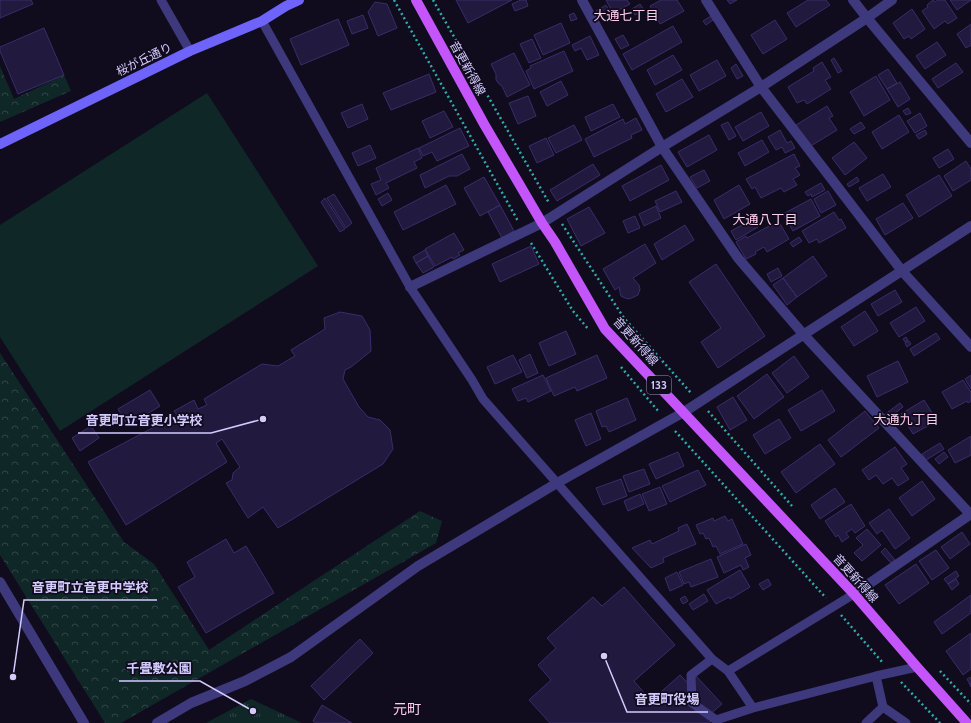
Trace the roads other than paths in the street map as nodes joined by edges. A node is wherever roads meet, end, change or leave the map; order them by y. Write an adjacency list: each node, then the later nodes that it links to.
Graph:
1 (161, 0): 11 (lane)
2 (299, 0): 8 (street, 桜が丘通り)
3 (416, 0): 16 (main road, 音更新得線 / 133)
4 (582, 0): 15 (street)
5 (706, 0): 12 (street)
6 (853, 0): 9 (street)
7 (892, 0): 9 (street)
8 (285, 3): 10 (street, 桜が丘通り)
9 (867, 18): 12 (street); 13 (street)
10 (262, 21): 11 (street, 桜が丘通り); 19 (lane)
11 (190, 51): 14 (street, 桜が丘通り)
12 (761, 87): 15 (street); 18 (street)
13 (971, 142)
14 (0, 144)
15 (662, 147): 16 (street); 20 (street)
16 (542, 223): 19 (street); 22 (main road, 音更新得線 / 133)
17 (971, 226): 18 (street)
18 (902, 271): 20 (street); 21 (street)
19 (410, 287): 23 (lane)
20 (804, 334): 22 (street); 24 (street)
21 (971, 347)
22 (684, 412): 23 (street); 26 (main road, 音更新得線 / 133)
23 (557, 483): 27 (lane); 35 (street)
24 (971, 514): 26 (street)
25 (0, 582): 34 (street)
26 (854, 594): 28 (main road, 音更新得線 / 133); 29 (lane)
27 (712, 659): 29 (lane); 33 (lane)
28 (917, 667): 30 (lane); 38 (main road, 音更新得線 / 133)
29 (728, 671): 32 (lane)
30 (876, 676): 31 (lane); 32 (lane)
31 (883, 707): 36 (lane); 37 (lane)
32 (753, 708): 33 (lane)
33 (719, 721)
34 (84, 723)
35 (157, 723)
36 (866, 723)
37 (906, 723)
38 (967, 723)

